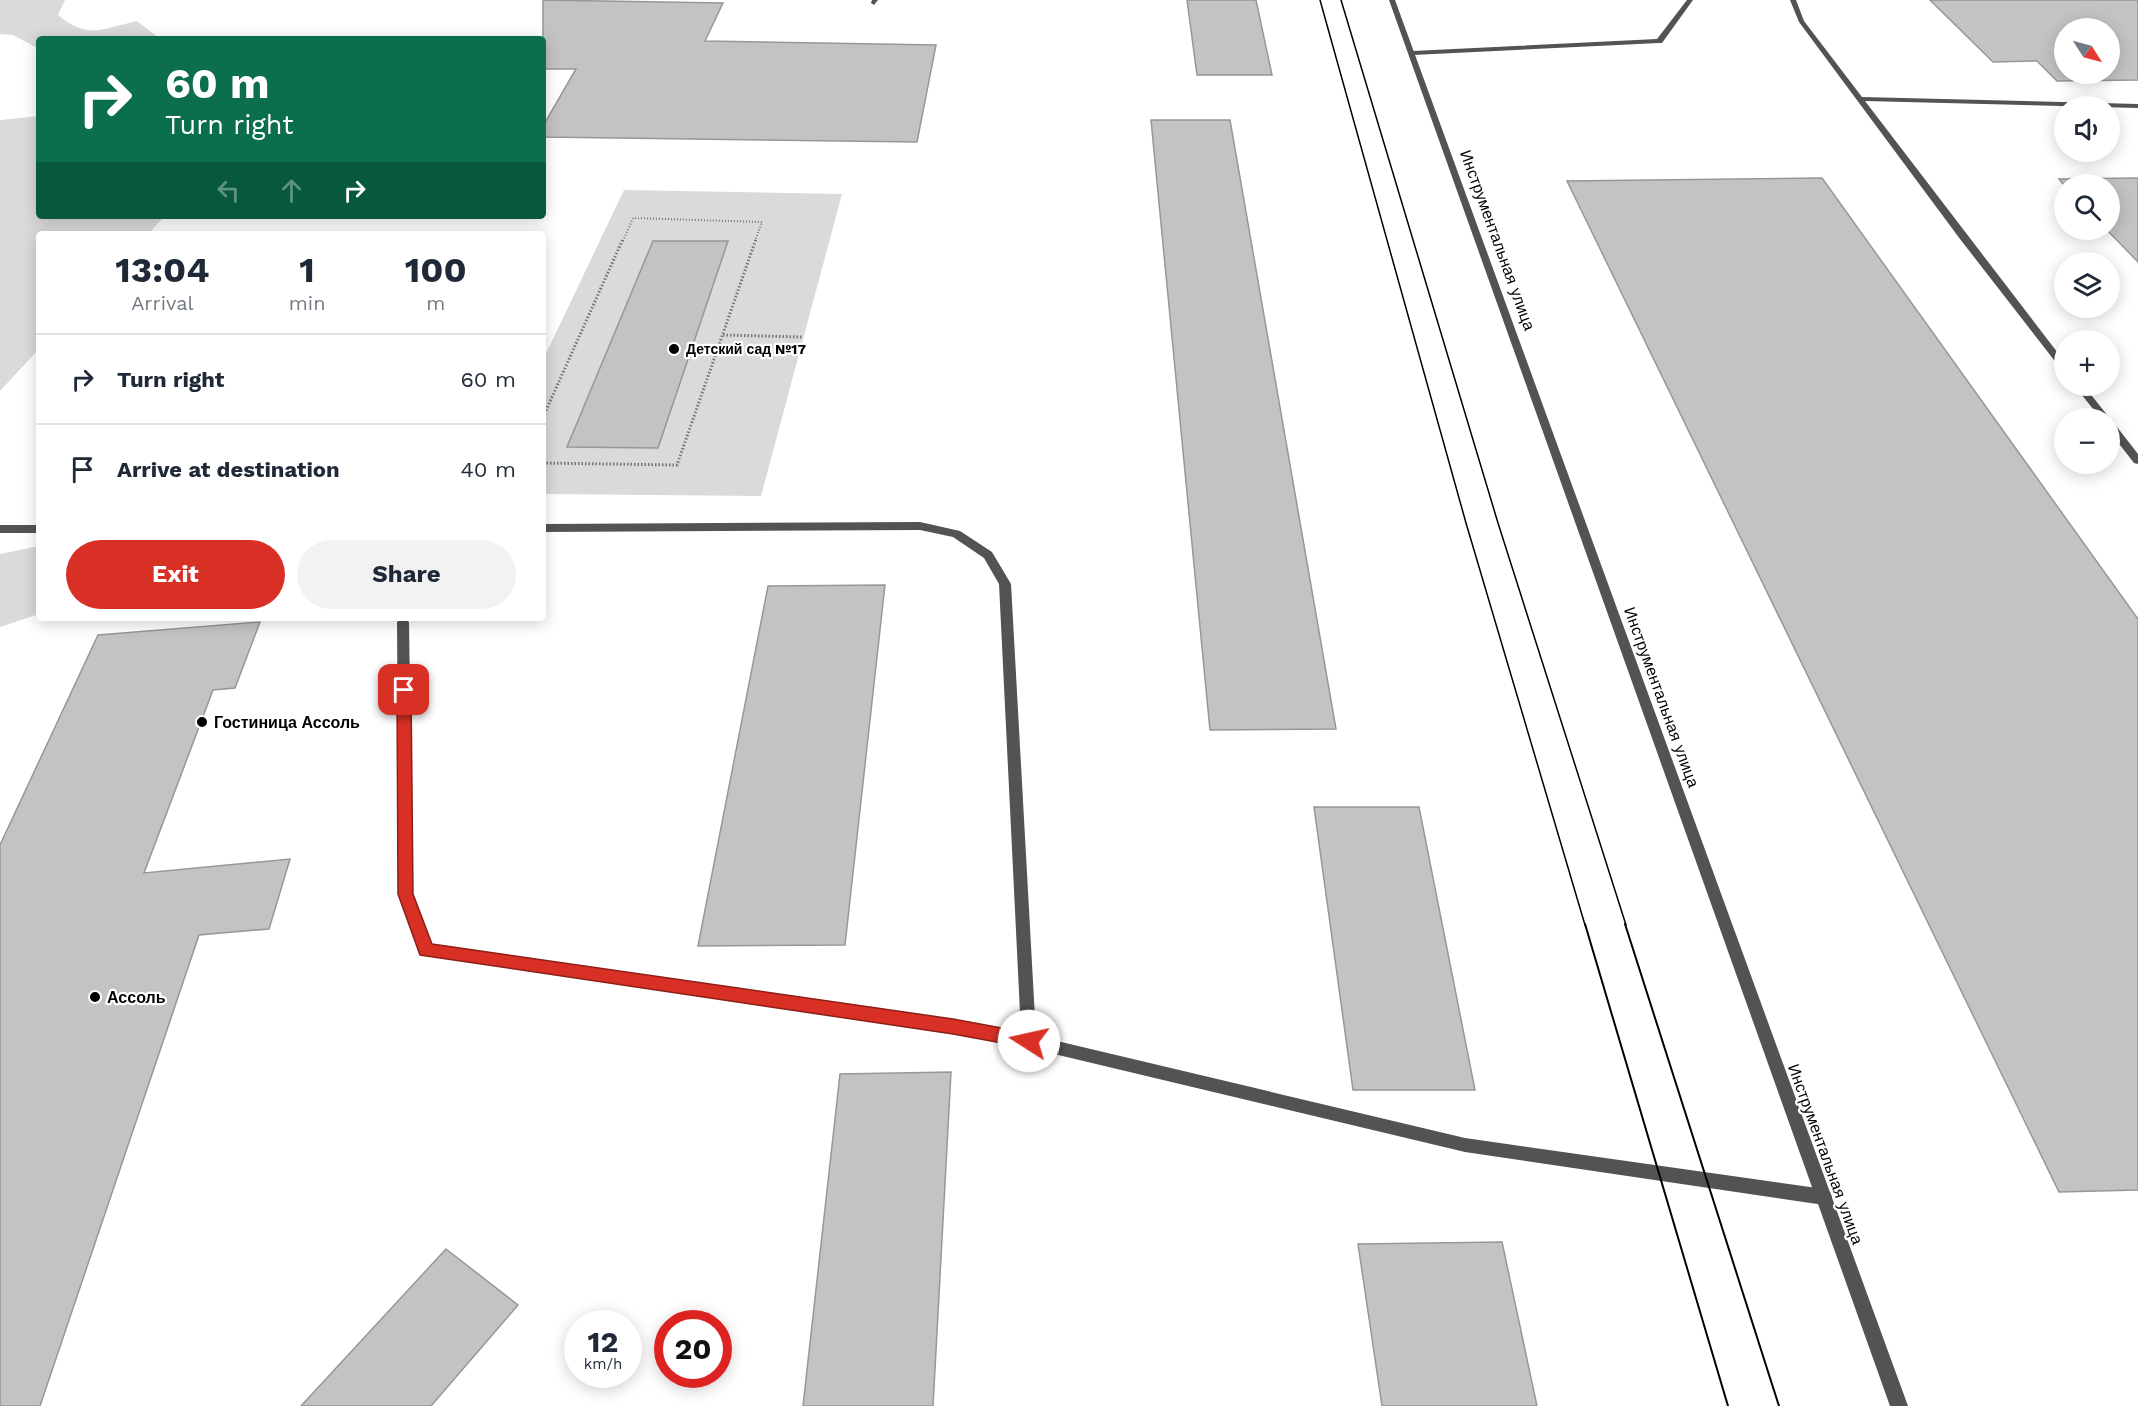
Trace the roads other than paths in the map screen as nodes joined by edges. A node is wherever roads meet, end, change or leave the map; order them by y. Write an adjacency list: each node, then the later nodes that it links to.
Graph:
1 (1392, 0): 4 (street, Инструментальная улица)
2 (1690, 0): 4 (street)
3 (1793, 0): 5 (street)
4 (1413, 53): 17 (street, Инструментальная улица)
5 (1860, 99): 6 (street); 7 (street)
6 (2138, 106)
7 (2054, 354)
8 (2087, 396): 9 (street)
9 (2097, 408)
10 (2120, 438): 11 (street)
11 (2138, 461)
12 (546, 528): 16 (street)
13 (0, 529): 14 (street)
14 (36, 529)
15 (403, 622): 16 (street)
16 (1029, 1041): 17 (street)
17 (1824, 1197): 18 (street, Инструментальная улица)
18 (1899, 1406)

